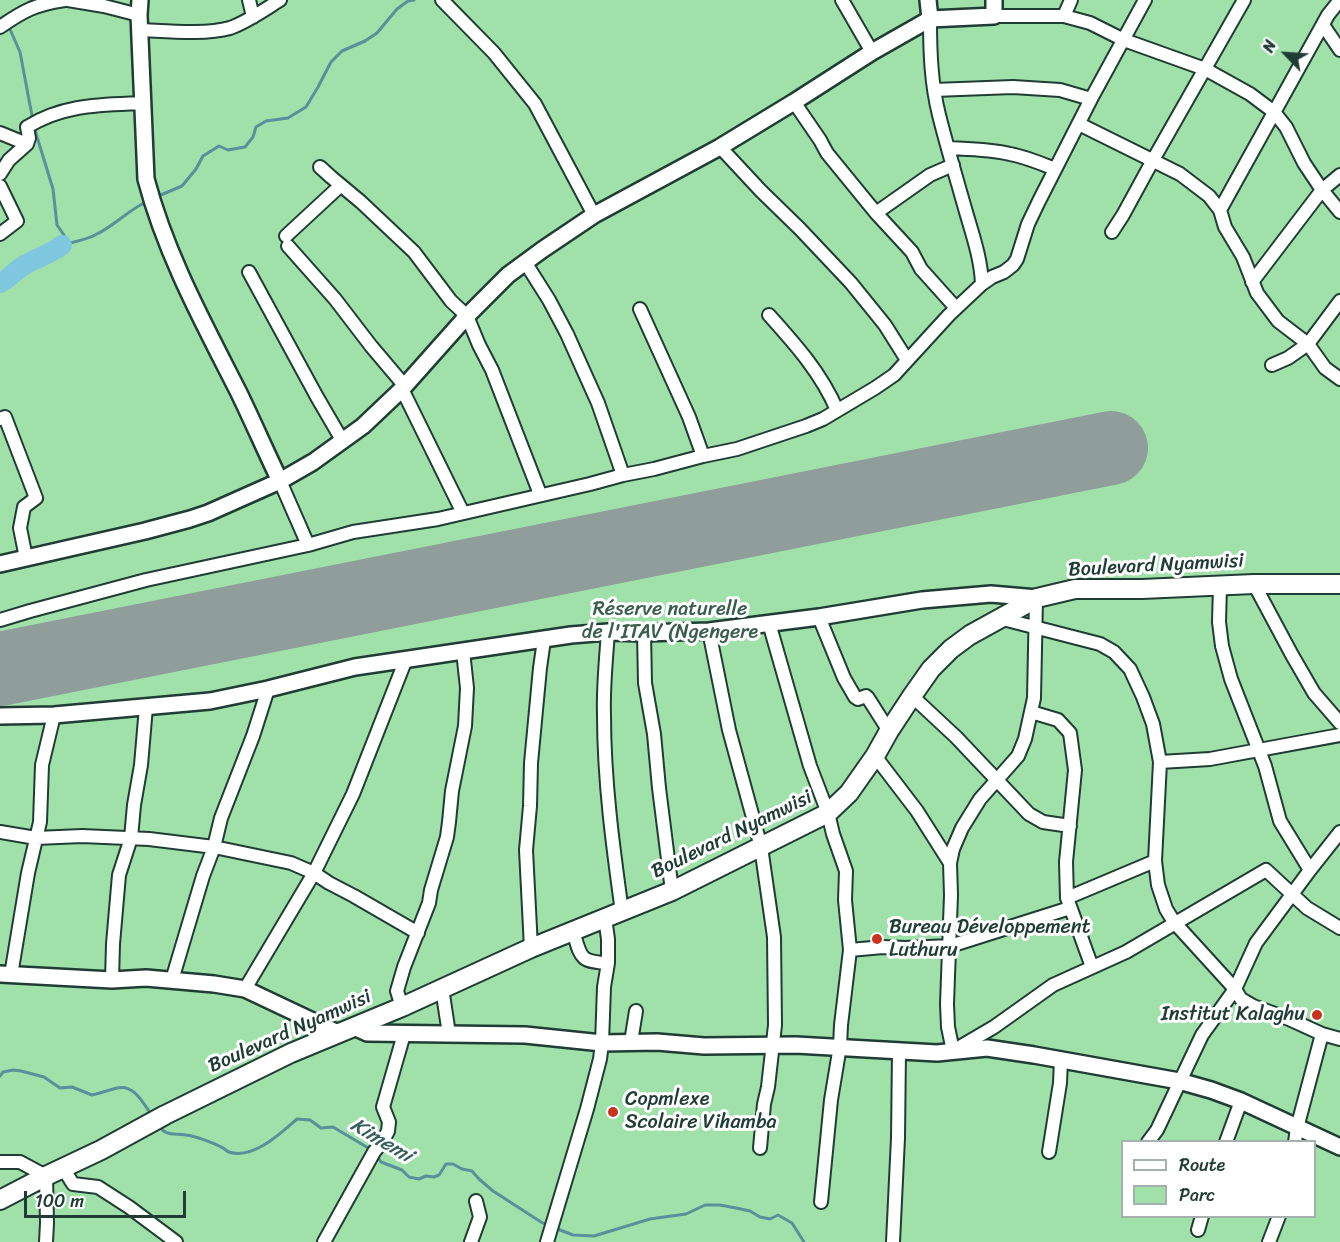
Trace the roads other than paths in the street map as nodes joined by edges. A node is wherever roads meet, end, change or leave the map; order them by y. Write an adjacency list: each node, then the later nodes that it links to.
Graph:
1 (27, 0): 13 (street)
2 (66, 0): 13 (street); 14 (street)
3 (249, 0): 17 (street)
4 (280, 0): 17 (street)
5 (442, 0): 47 (street)
6 (842, 0): 23 (street)
7 (928, 0): 18 (street)
8 (994, 0): 15 (street)
9 (1071, 0): 16 (street)
10 (1145, 0): 21 (street)
11 (1244, 0): 24 (street)
12 (1340, 0): 19 (street)
13 (20, 14): 20 (street)
14 (139, 15): 17 (street); 28 (street)
15 (994, 16): 16 (street); 18 (street)
16 (1064, 16): 21 (street)
17 (253, 17)
18 (930, 19): 23 (street); 25 (street)
19 (1323, 25): 22 (street); 29 (street)
20 (0, 27)
21 (1124, 40): 24 (street); 26 (street)
22 (1340, 50)
23 (872, 52): 27 (street)
24 (1205, 69): 29 (street); 35 (street)
25 (934, 90): 26 (street); 34 (street)
26 (1091, 99): 30 (street)
27 (794, 102): 33 (street); 46 (street)
28 (143, 103): 32 (street); 69 (street)
29 (1274, 112): 43 (street); 44 (street)
30 (1079, 124): 35 (street); 38 (street)
31 (0, 133): 32 (street)
32 (27, 144): 39 (street)
33 (720, 147): 47 (street); 60 (street)
34 (948, 148): 36 (street); 38 (street)
35 (1152, 160): 44 (street); 48 (street)
36 (953, 165): 46 (street); 53 (street)
37 (320, 167): 42 (street)
38 (1055, 169): 53 (street)
39 (0, 174)
40 (1340, 175): 43 (street)
41 (0, 186): 49 (street)
42 (340, 186): 58 (street); 63 (street)
43 (1322, 190): 45 (street); 52 (street)
44 (1220, 210): 52 (street)
45 (1340, 212)
46 (876, 213): 55 (street)
47 (594, 215): 50 (street)
48 (1112, 232)
49 (0, 234)
50 (525, 262): 58 (street); 68 (street)
51 (249, 272): 66 (street)
52 (1252, 282): 59 (street)
53 (982, 284): 55 (street)
54 (1340, 301): 59 (street)
55 (956, 308): 60 (street)
56 (640, 309): 67 (street)
57 (769, 315): 64 (street)
58 (467, 316): 63 (street); 70 (street)
59 (1308, 344): 61 (street); 62 (street)
60 (907, 360): 64 (street)
61 (1272, 365)
62 (1340, 379)
63 (403, 387): 66 (street); 71 (street)
64 (837, 410): 67 (street)
65 (0, 419): 73 (street)
66 (342, 440): 69 (street)
67 (703, 456): 68 (street)
68 (623, 475): 70 (street)
69 (280, 481): 72 (street); 73 (street)
70 (540, 494): 71 (street)
71 (463, 513): 72 (street)
72 (308, 545): 81 (street)
73 (26, 558): 74 (street)
74 (0, 564)
75 (1254, 584): 76 (main road, Boulevard Nyamwisi); 77 (main road, Boulevard Nyamwisi); 96 (street)
76 (1340, 584)
77 (1220, 586): 78 (main road, Boulevard Nyamwisi); 99 (street)
78 (1037, 598): 79 (street); 80 (main road, Boulevard Nyamwisi); 83 (street)
79 (819, 617): 82 (street); 97 (street)
80 (999, 618): 83 (street); 91 (main road, Boulevard Nyamwisi)
81 (0, 620)
82 (769, 623): 84 (street); 103 (street)
83 (1036, 627): 93 (street); 101 (street)
84 (708, 631): 86 (street); 110 (street)
85 (608, 632): 86 (street); 87 (street); 118 (street)
86 (644, 633): 115 (street)
87 (544, 640): 88 (street); 124 (street)
88 (464, 651): 89 (street); 122 (street)
89 (406, 660): 90 (street); 114 (street)
90 (268, 689): 92 (street); 109 (street)
91 (912, 696): 97 (main road, Boulevard Nyamwisi); 102 (street)
92 (146, 707): 95 (street); 108 (street)
93 (1031, 712): 102 (street); 104 (street)
94 (0, 716): 95 (street)
95 (54, 716): 107 (street)
96 (1340, 723)
97 (889, 731): 100 (main road, Boulevard Nyamwisi)
98 (1340, 735): 99 (street)
99 (1258, 750): 101 (street); 113 (street)
100 (875, 756): 103 (main road, Boulevard Nyamwisi); 112 (street)
101 (1160, 762): 111 (street)
102 (997, 780): 104 (street); 112 (street)
103 (828, 813): 110 (main road, Boulevard Nyamwisi); 125 (street)
104 (1070, 826): 117 (street)
105 (0, 832): 107 (street)
106 (1340, 832): 113 (street)
107 (36, 838): 108 (street); 128 (street)
108 (131, 838): 109 (street); 129 (street)
109 (214, 847): 114 (street); 130 (street)
110 (761, 847): 115 (main road, Boulevard Nyamwisi); 143 (street)
111 (1155, 861): 117 (street); 119 (street)
112 (950, 862): 123 (street)
113 (1310, 870): 116 (street)
114 (314, 873): 122 (street); 132 (street)
115 (672, 891): 118 (main road, Boulevard Nyamwisi)
116 (1292, 894): 119 (street); 120 (street); 133 (street)
117 (1069, 903): 123 (street); 127 (street)
118 (614, 915): 121 (main road, Boulevard Nyamwisi); 126 (street)
119 (1174, 922): 127 (street); 133 (street)
120 (1340, 928)
121 (573, 931): 124 (main road, Boulevard Nyamwisi); 126 (street)
122 (418, 933): 134 (street)
123 (950, 946): 125 (street); 146 (street)
124 (531, 948): 131 (main road, Boulevard Nyamwisi)
125 (850, 950): 144 (street)
126 (608, 963): 142 (street)
127 (1092, 967): 146 (street)
128 (6, 974): 129 (street)
129 (112, 980): 130 (street)
130 (172, 980): 132 (street)
131 (442, 988): 134 (main road, Boulevard Nyamwisi); 138 (street)
132 (245, 989): 136 (street)
133 (1235, 989): 139 (street); 148 (street)
134 (402, 1007): 136 (main road, Boulevard Nyamwisi)
135 (636, 1011): 141 (street)
136 (346, 1030): 137 (street); 159 (main road, Boulevard Nyamwisi)
137 (404, 1034): 138 (street); 171 (street)
138 (448, 1034): 142 (street)
139 (1322, 1034): 140 (street); 150 (street)
140 (1340, 1039)
141 (632, 1042): 142 (street); 143 (street)
142 (602, 1043): 168 (street)
143 (773, 1045): 144 (street); 156 (street)
144 (840, 1046): 145 (street); 163 (street)
145 (899, 1051): 146 (street); 173 (street)
146 (953, 1051): 147 (street)
147 (1060, 1060): 148 (street); 157 (street)
148 (1179, 1081): 149 (street); 151 (street)
149 (1241, 1101): 150 (street); 152 (street)
150 (1296, 1135): 153 (street)
151 (1150, 1140)
152 (1227, 1140)
153 (1314, 1140)
154 (1316, 1140): 155 (street)
155 (1340, 1147)
156 (760, 1148)
157 (1049, 1152)
158 (0, 1162): 160 (street)
159 (63, 1168): 160 (main road, Boulevard Nyamwisi); 167 (street)
160 (46, 1176): 161 (main road, Boulevard Nyamwisi); 169 (street)
161 (0, 1200)
162 (476, 1201): 172 (street)
163 (821, 1202)
164 (1201, 1218): 166 (street)
165 (1278, 1218): 174 (street)
166 (1198, 1230)
167 (162, 1237): 170 (street)
168 (547, 1241)
169 (46, 1242)
170 (176, 1242)
171 (324, 1242)
172 (471, 1242)
173 (893, 1242)
174 (1269, 1242)

